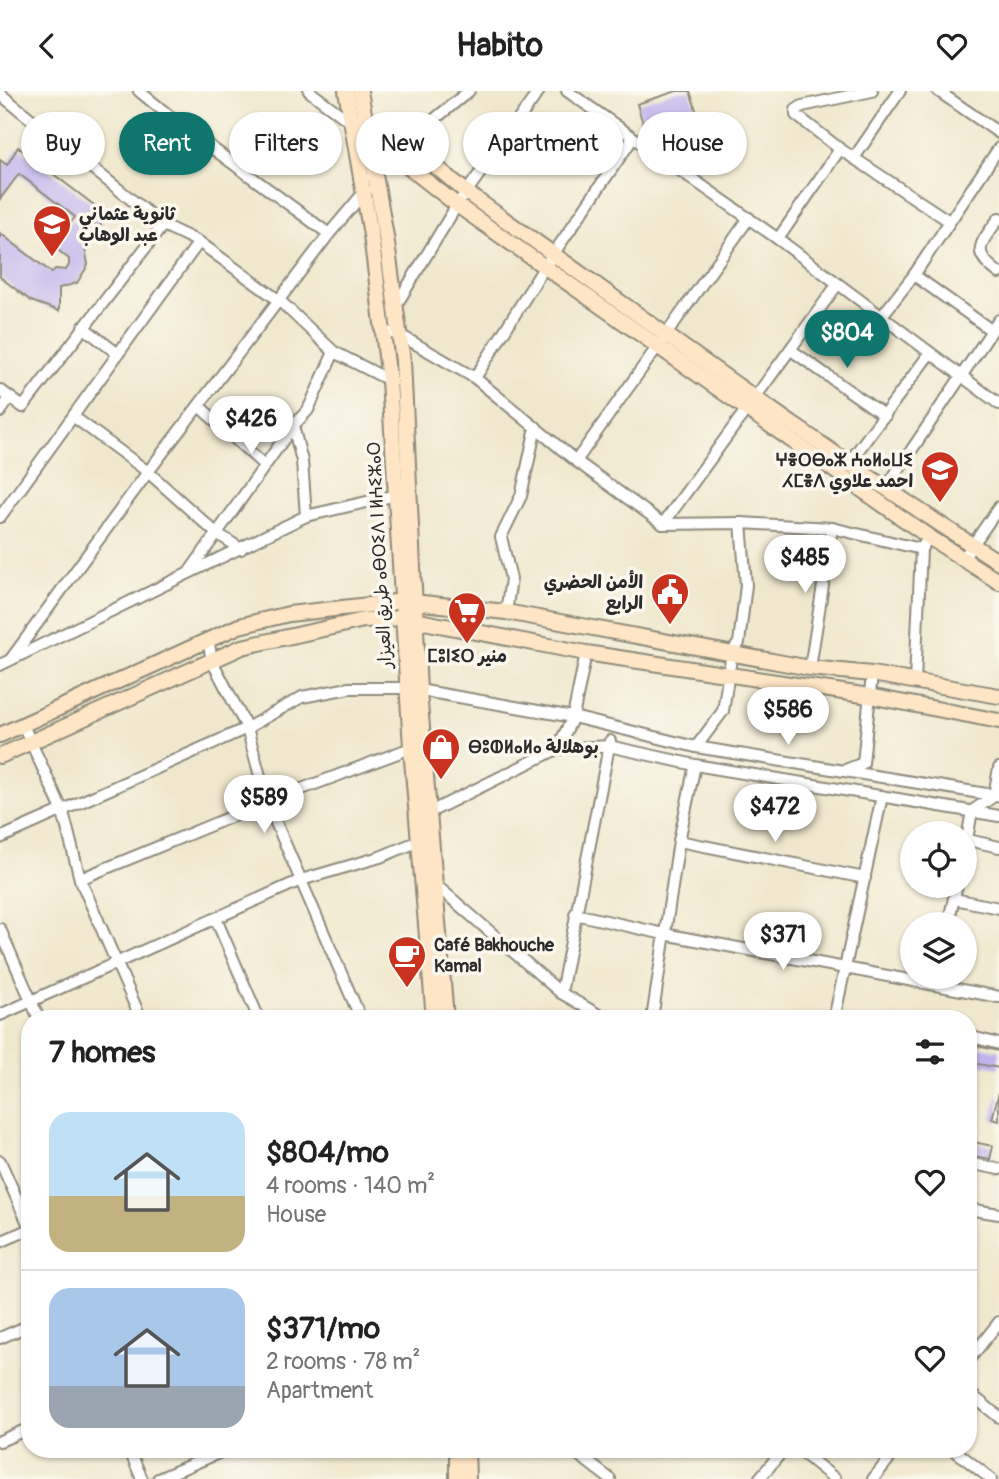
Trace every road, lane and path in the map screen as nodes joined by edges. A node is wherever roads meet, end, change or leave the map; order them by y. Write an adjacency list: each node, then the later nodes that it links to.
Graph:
1 (139, 91): 31 (street)
2 (309, 91): 14 (street)
3 (346, 91): 14 (main road, طريق العيزار ⴰⴱⵔⵉⴷ ⵏ ⵍⵄⵉⵣⴰⵔ)
4 (360, 91): 14 (main road, طريق العيزار ⴰⴱⵔⵉⴷ ⵏ ⵍⵄⵉⵣⴰⵔ)
5 (469, 91): 12 (street)
6 (539, 91): 24 (street)
7 (567, 91): 16 (street)
8 (872, 91): 18 (street)
9 (900, 91): 19 (street)
10 (938, 91): 15 (street)
11 (0, 94): 30 (street)
12 (452, 97): 13 (street)
13 (437, 112)
14 (355, 123): 25 (main road, طريق العيزار ⴰⴱⵔⵉⴷ ⵏ ⵍⵄⵉⵣⴰⵔ)
15 (999, 133)
16 (633, 138): 27 (street); 34 (street)
17 (999, 148): 29 (street)
18 (840, 149): 19 (street); 32 (street)
19 (853, 158): 29 (street)
20 (373, 175): 25 (street)
21 (374, 175): 39 (main road, طريق العيزار ⴰⴱⵔⵉⴷ ⵏ ⵍⵄⵉⵣⴰⵔ)
22 (419, 175): 26 (main road)
23 (445, 175): 24 (main road)
24 (467, 193): 26 (street); 34 (main road)
25 (363, 197): 31 (street); 44 (main road, طريق العيزار ⴰⴱⵔⵉⴷ ⵏ ⵍⵄⵉⵣⴰⵔ)
26 (457, 205): 34 (main road); 39 (street)
27 (749, 218): 32 (street); 46 (street)
28 (999, 218): 35 (street)
29 (949, 221): 36 (street)
30 (163, 225): 33 (street); 42 (street)
31 (329, 234): 38 (street)
32 (778, 239): 37 (street)
33 (199, 243): 38 (street); 50 (street)
34 (549, 260): 46 (main road); 52 (street)
35 (999, 273)
36 (914, 275): 40 (street); 43 (street)
37 (837, 285): 40 (street); 47 (street)
38 (281, 302): 48 (street); 58 (street)
39 (394, 307): 45 (main road, طريق العيزار ⴰⴱⵔⵉⴷ ⵏ ⵍⵄⵉⵣⴰⵔ)
40 (881, 317): 49 (street)
41 (999, 320): 43 (street)
42 (83, 327): 50 (street); 55 (street)
43 (991, 330): 51 (street)
44 (384, 331): 45 (street); 53 (main road, طريق العيزار ⴰⴱⵔⵉⴷ ⵏ ⵍⵄⵉⵣⴰⵔ)
45 (401, 335): 52 (street); 69 (main road, طريق العيزار ⴰⴱⵔⵉⴷ ⵏ ⵍⵄⵉⵣⴰⵔ)
46 (662, 340): 56 (main road); 64 (street)
47 (791, 350): 56 (street); 60 (street)
48 (334, 352): 53 (street); 62 (street)
49 (930, 352): 51 (street); 60 (street)
50 (118, 354): 61 (street)
51 (961, 376): 57 (street); 68 (street)
52 (475, 378): 63 (street)
53 (390, 380): 69 (main road, طريق العيزار ⴰⴱⵔⵉⴷ ⵏ ⵍⵄⵉⵣⴰⵔ)
54 (0, 390): 55 (street)
55 (10, 398): 59 (street)
56 (751, 402): 65 (main road); 74 (street); 77 (main road)
57 (999, 404)
58 (199, 406): 66 (street); 67 (street)
59 (0, 412)
60 (884, 416): 65 (street)
61 (75, 417): 67 (street); 72 (street)
62 (293, 426): 66 (street); 71 (street)
63 (536, 427): 64 (street); 85 (street)
64 (576, 461): 74 (street)
65 (849, 464): 68 (main road)
66 (264, 465): 76 (street)
67 (148, 473): 76 (street); 90 (street)
68 (886, 488): 78 (main road)
69 (402, 494): 71 (street); 84 (main road, طريق العيزار ⴰⴱⵔⵉⴷ ⵏ ⵍⵄⵉⵣⴰⵔ)
70 (999, 507): 78 (street)
71 (306, 516): 79 (street)
72 (0, 517)
73 (741, 523): 74 (street); 75 (street); 88 (street)
74 (663, 524)
75 (832, 528): 77 (street); 92 (street)
76 (215, 532): 79 (street); 82 (street)
77 (925, 543): 80 (main road); 95 (street)
78 (972, 545): 80 (street); 81 (main road)
79 (241, 549): 82 (street)
80 (963, 559): 83 (main road)
81 (999, 562)
82 (189, 572): 90 (street)
83 (999, 582)
84 (410, 601): 85 (main road); 86 (main road, طريق العيزار ⴰⴱⵔⵉⴷ ⵏ ⵍⵄⵉⵣⴰⵔ); 87 (main road)
85 (506, 612): 88 (main road)
86 (410, 620): 89 (main road); 91 (main road); 96 (main road, طريق العيزار ⴰⴱⵔⵉⴷ ⵏ ⵍⵄⵉⵣⴰⵔ)
87 (208, 639): 91 (street); 101 (main road)
88 (732, 652): 92 (main road); 94 (street)
89 (586, 653): 94 (main road); 99 (street)
90 (4, 661)
91 (212, 661): 102 (street); 105 (main road)
92 (810, 668): 93 (main road)
93 (872, 674): 95 (main road); 98 (street)
94 (730, 675): 98 (main road); 107 (street)
95 (915, 681): 97 (main road)
96 (413, 690): 99 (street); 102 (street); 108 (main road, طريق العيزار ⴰⴱⵔⵉⴷ ⵏ ⵍⵄⵉⵣⴰⵔ); 120 (main road, طريق العيزار ⴰⴱⵔⵉⴷ ⵏ ⵍⵄⵉⵣⴰⵔ)
97 (999, 696)
98 (869, 697): 100 (main road); 113 (street)
99 (573, 717): 103 (street); 109 (street)
100 (999, 721)
101 (23, 725): 104 (main road); 105 (street)
102 (247, 728): 117 (street); 119 (street)
103 (612, 729): 106 (street); 107 (street)
104 (0, 735)
105 (31, 742): 110 (main road); 119 (street)
106 (609, 745): 109 (street); 111 (street); 135 (street)
107 (696, 747): 113 (street)
108 (411, 748): 117 (street); 124 (main road, طريق العيزار ⴰⴱⵔⵉⴷ ⵏ ⵍⵄⵉⵣⴰⵔ)
109 (557, 749): 120 (street)
110 (0, 756)
111 (695, 765): 114 (street); 125 (street)
112 (999, 768): 116 (street)
113 (840, 772): 114 (street); 116 (street)
114 (838, 788): 115 (street)
115 (882, 796): 118 (street); 128 (street)
116 (997, 796): 118 (street)
117 (267, 802): 129 (street); 130 (street)
118 (972, 811): 121 (street); 122 (street)
119 (63, 812): 123 (street); 129 (street)
120 (428, 813): 131 (main road, طريق العيزار ⴰⴱⵔⵉⴷ ⵏ ⵍⵄⵉⵣⴰⵔ)
121 (999, 816)
122 (971, 821)
123 (0, 838)
124 (419, 841): 130 (street); 131 (main road, طريق العيزار ⴰⴱⵔⵉⴷ ⵏ ⵍⵄⵉⵣⴰⵔ)
125 (679, 841): 128 (street); 138 (street)
126 (977, 842): 127 (street)
127 (999, 847)
128 (865, 878): 140 (street)
129 (80, 879): 139 (street)
130 (301, 880): 136 (street); 149 (street)
131 (430, 885): 143 (street); 150 (main road, طريق العيزار ⴰⴱⵔⵉⴷ ⵏ ⵍⵄⵉⵣⴰⵔ); 151 (main road, طريق العيزار ⴰⴱⵔⵉⴷ ⵏ ⵍⵄⵉⵣⴰⵔ)
132 (954, 899): 133 (street); 134 (street)
133 (999, 908)
134 (951, 912)
135 (575, 914): 138 (street); 143 (street)
136 (216, 919): 139 (street); 148 (street)
137 (0, 929): 145 (street)
138 (664, 934): 140 (street); 153 (street)
139 (117, 963): 145 (street); 147 (street)
140 (846, 968): 141 (street); 154 (street)
141 (900, 975)
142 (971, 989): 144 (street)
143 (561, 993): 152 (street)
144 (999, 996)
145 (32, 1001): 146 (street); 155 (street)
146 (36, 1010)
147 (137, 1010)
148 (255, 1010)
149 (357, 1010)
150 (434, 1010)
151 (445, 1010)
152 (592, 1010)
153 (653, 1010)
154 (836, 1010)
155 (0, 1015)
156 (977, 1038): 157 (street)
157 (999, 1044)
158 (0, 1161): 161 (street)
159 (977, 1165): 160 (street)
160 (999, 1169)
161 (21, 1208)
162 (977, 1211): 163 (street)
163 (998, 1215)
164 (21, 1232): 165 (street)
165 (0, 1242)
166 (999, 1322): 169 (street)
167 (21, 1329): 168 (street)
168 (0, 1338)
169 (977, 1350)
170 (977, 1399): 171 (street)
171 (999, 1417)
172 (21, 1431): 173 (street)
173 (0, 1441)
174 (133, 1458): 183 (street)
175 (207, 1458): 184 (street)
176 (457, 1458): 185 (main road)
177 (467, 1458): 186 (main road)
178 (583, 1458): 187 (street)
179 (777, 1458): 188 (street)
180 (809, 1458): 189 (street)
181 (890, 1458): 190 (street)
182 (964, 1458): 191 (street)
183 (142, 1479)
184 (158, 1479)
185 (457, 1479)
186 (468, 1479)
187 (610, 1479)
188 (759, 1479)
189 (835, 1479)
190 (873, 1479)
191 (991, 1479)

